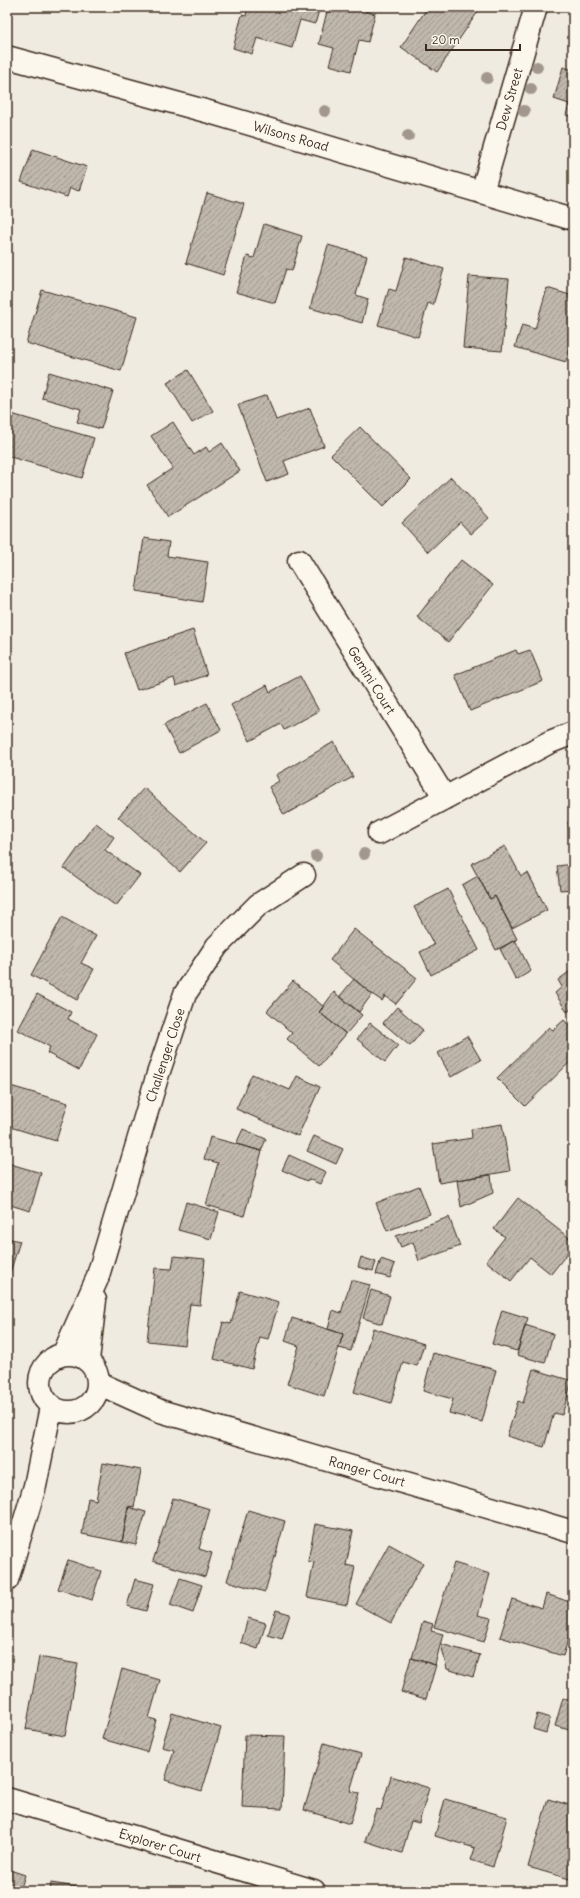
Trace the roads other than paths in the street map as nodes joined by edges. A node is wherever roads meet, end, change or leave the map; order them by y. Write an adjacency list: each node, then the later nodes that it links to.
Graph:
1 (536, 7): 3 (street, Dew Street)
2 (7, 57): 3 (street, Wilsons Road)
3 (482, 192): 4 (street, Wilsons Road)
4 (573, 219)
5 (299, 561): 7 (street, Gemini Court)
6 (573, 733): 7 (street)
7 (445, 798): 8 (street)
8 (379, 833)
9 (304, 875): 10 (street, Challenger Close)
10 (97, 1278): 11 (street, Challenger Close); 12 (street, Challenger Close)
11 (64, 1353): 12 (street); 14 (street)
12 (88, 1360): 13 (street)
13 (95, 1392): 14 (street); 15 (street, Ranger Court)
14 (61, 1409): 16 (street)
15 (573, 1532)
16 (7, 1580)
17 (7, 1799): 18 (street, Explorer Court)
18 (314, 1891)

